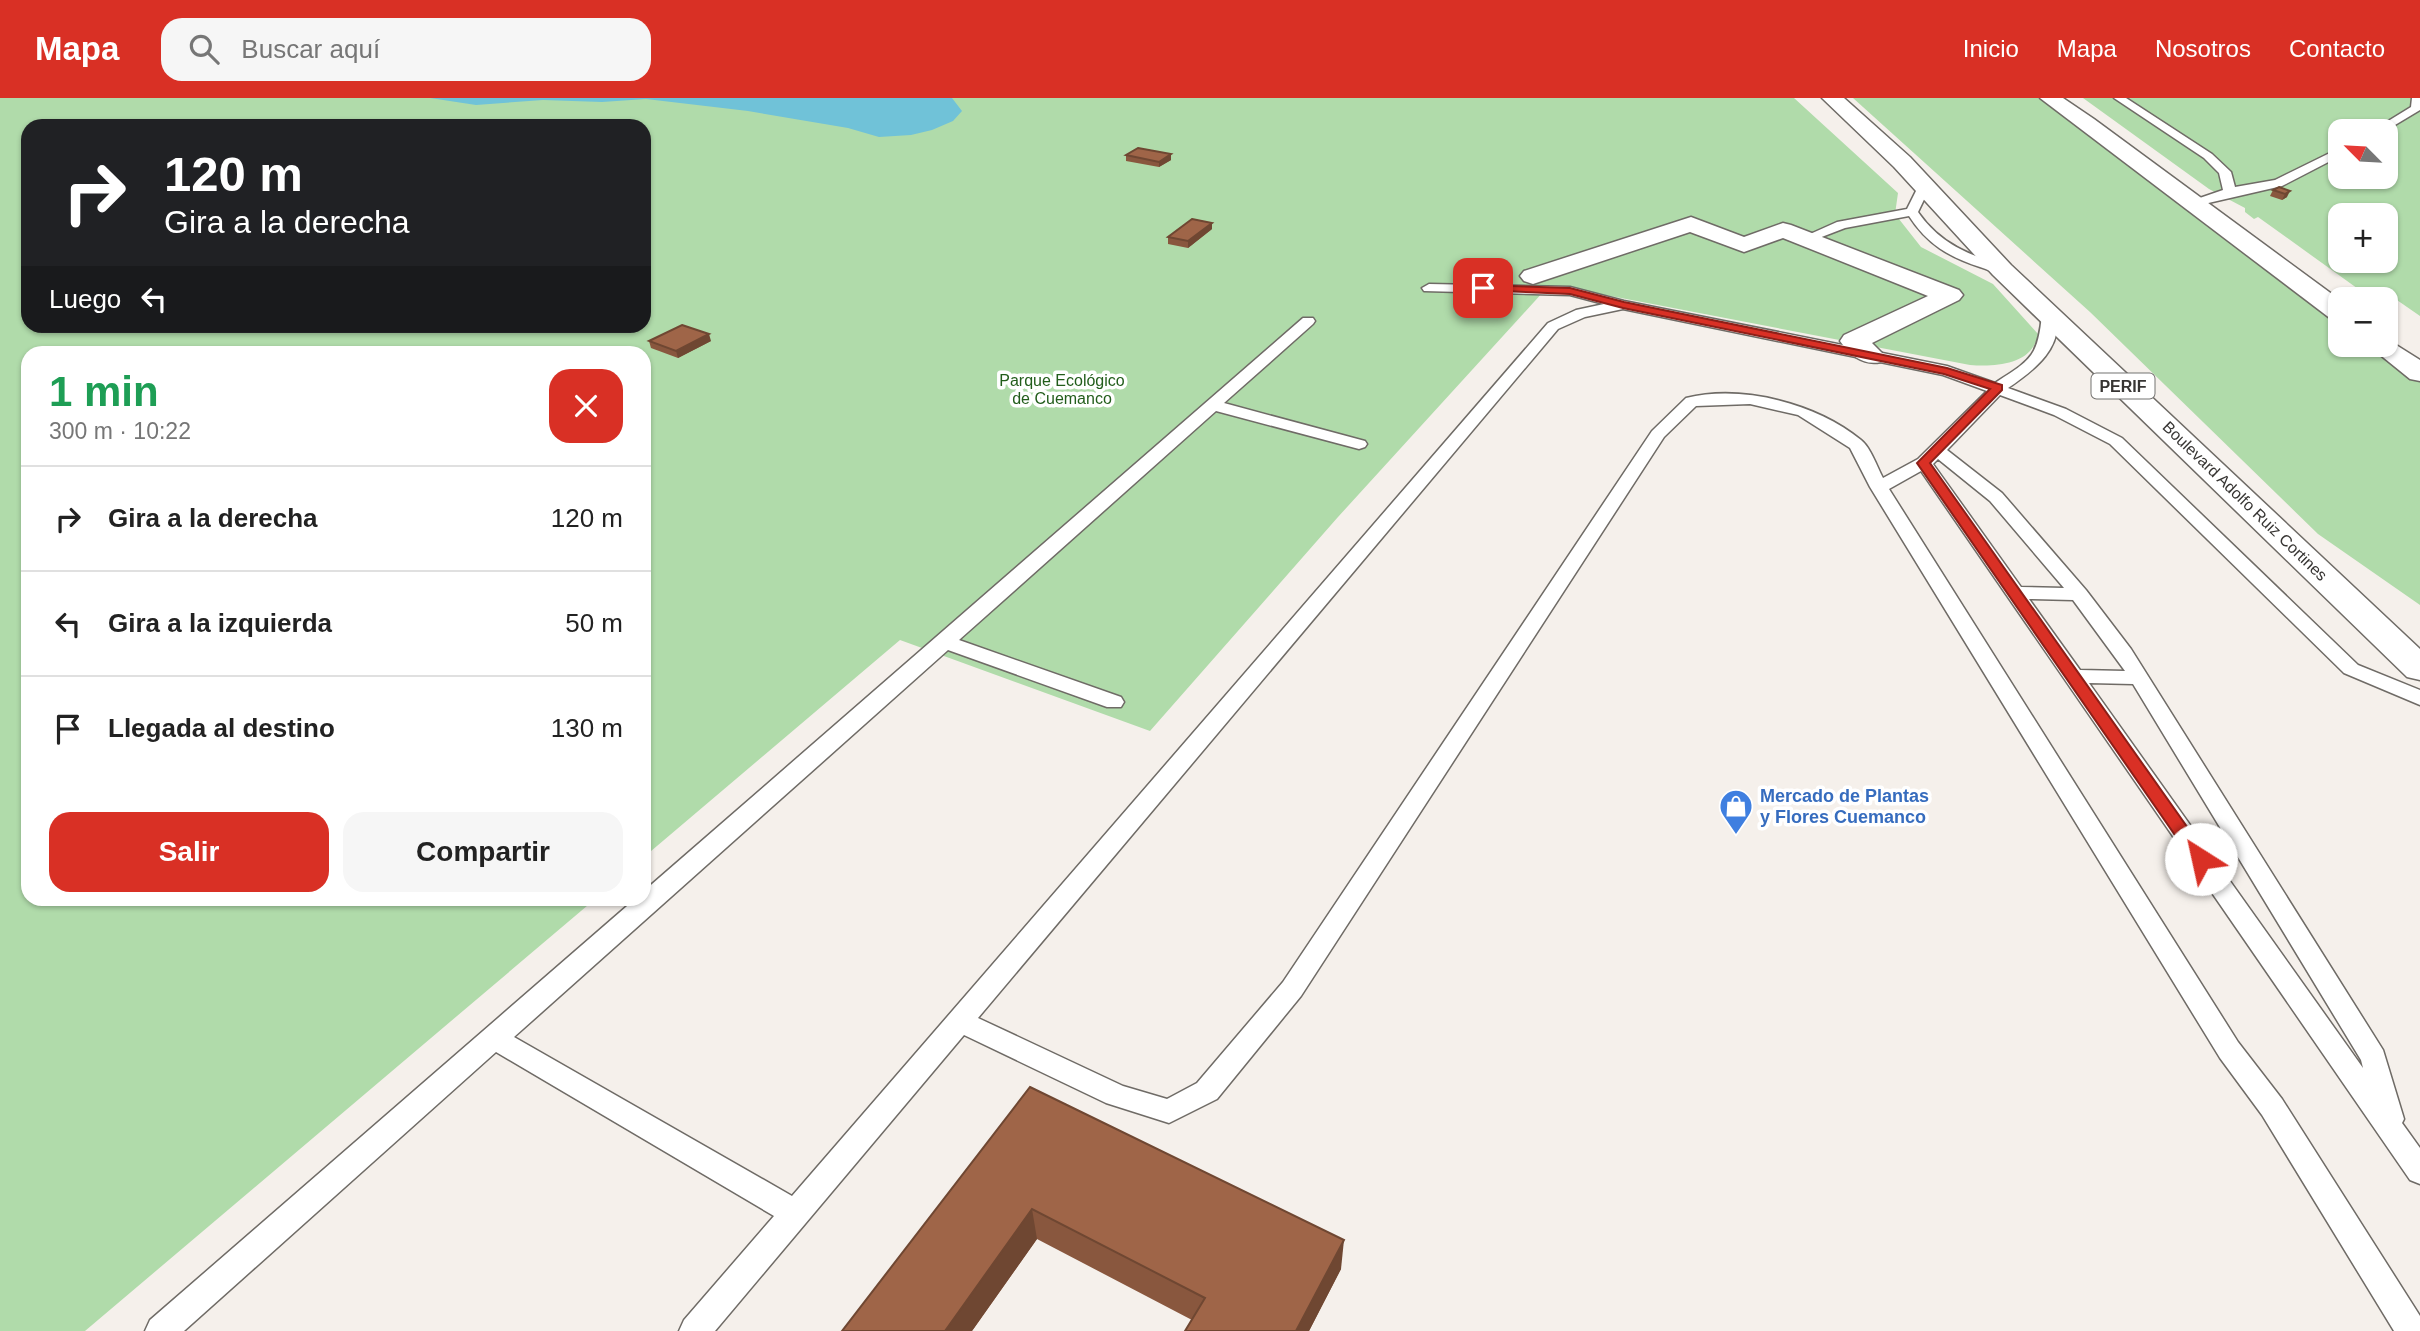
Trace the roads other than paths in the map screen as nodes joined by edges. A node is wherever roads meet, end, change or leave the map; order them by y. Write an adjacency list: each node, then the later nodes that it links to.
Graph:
1 (1832, 98): 8 (main road, Boulevard Adolfo Ruiz Cortines / PERIF)
2 (2050, 98): 9 (main road)
3 (2119, 98): 7 (lane)
4 (2417, 98): 5 (lane)
5 (2398, 124)
6 (2328, 157): 7 (lane)
7 (2230, 192): 9 (lane)
8 (1918, 199): 10 (lane); 15 (main road, Boulevard Adolfo Ruiz Cortines / PERIF)
9 (2195, 204): 13 (main road)
10 (1806, 239): 11 (main road); 17 (main road)
11 (1533, 276)
12 (1429, 288): 14 (lane)
13 (2328, 304)
14 (1623, 305): 17 (lane); 35 (lane)
15 (2049, 314): 20 (lane); 28 (main road, Boulevard Adolfo Ruiz Cortines / PERIF)
16 (1308, 321): 21 (lane)
17 (1871, 356): 20 (lane)
18 (2398, 357): 19 (main road)
19 (2420, 373)
20 (1997, 388): 23 (lane); 31 (lane)
21 (1213, 405): 22 (lane); 27 (lane)
22 (1359, 444)
23 (1931, 457): 24 (lane); 25 (lane); 26 (lane)
24 (1879, 487): 35 (lane); 42 (lane)
25 (2014, 593): 26 (lane); 29 (lane)
26 (2079, 594): 30 (lane)
27 (946, 642): 32 (lane); 33 (lane)
28 (2420, 668)
29 (2073, 676): 30 (lane); 37 (lane)
30 (2139, 678): 37 (lane)
31 (2420, 698)
32 (1114, 702)
33 (651, 899)
34 (643, 906): 36 (lane)
35 (959, 1021): 39 (lane)
36 (493, 1037): 39 (lane); 40 (lane)
37 (2394, 1135): 38 (lane)
38 (2420, 1171)
39 (794, 1213): 41 (lane)
40 (161, 1331)
41 (695, 1331)
42 (2412, 1331)

